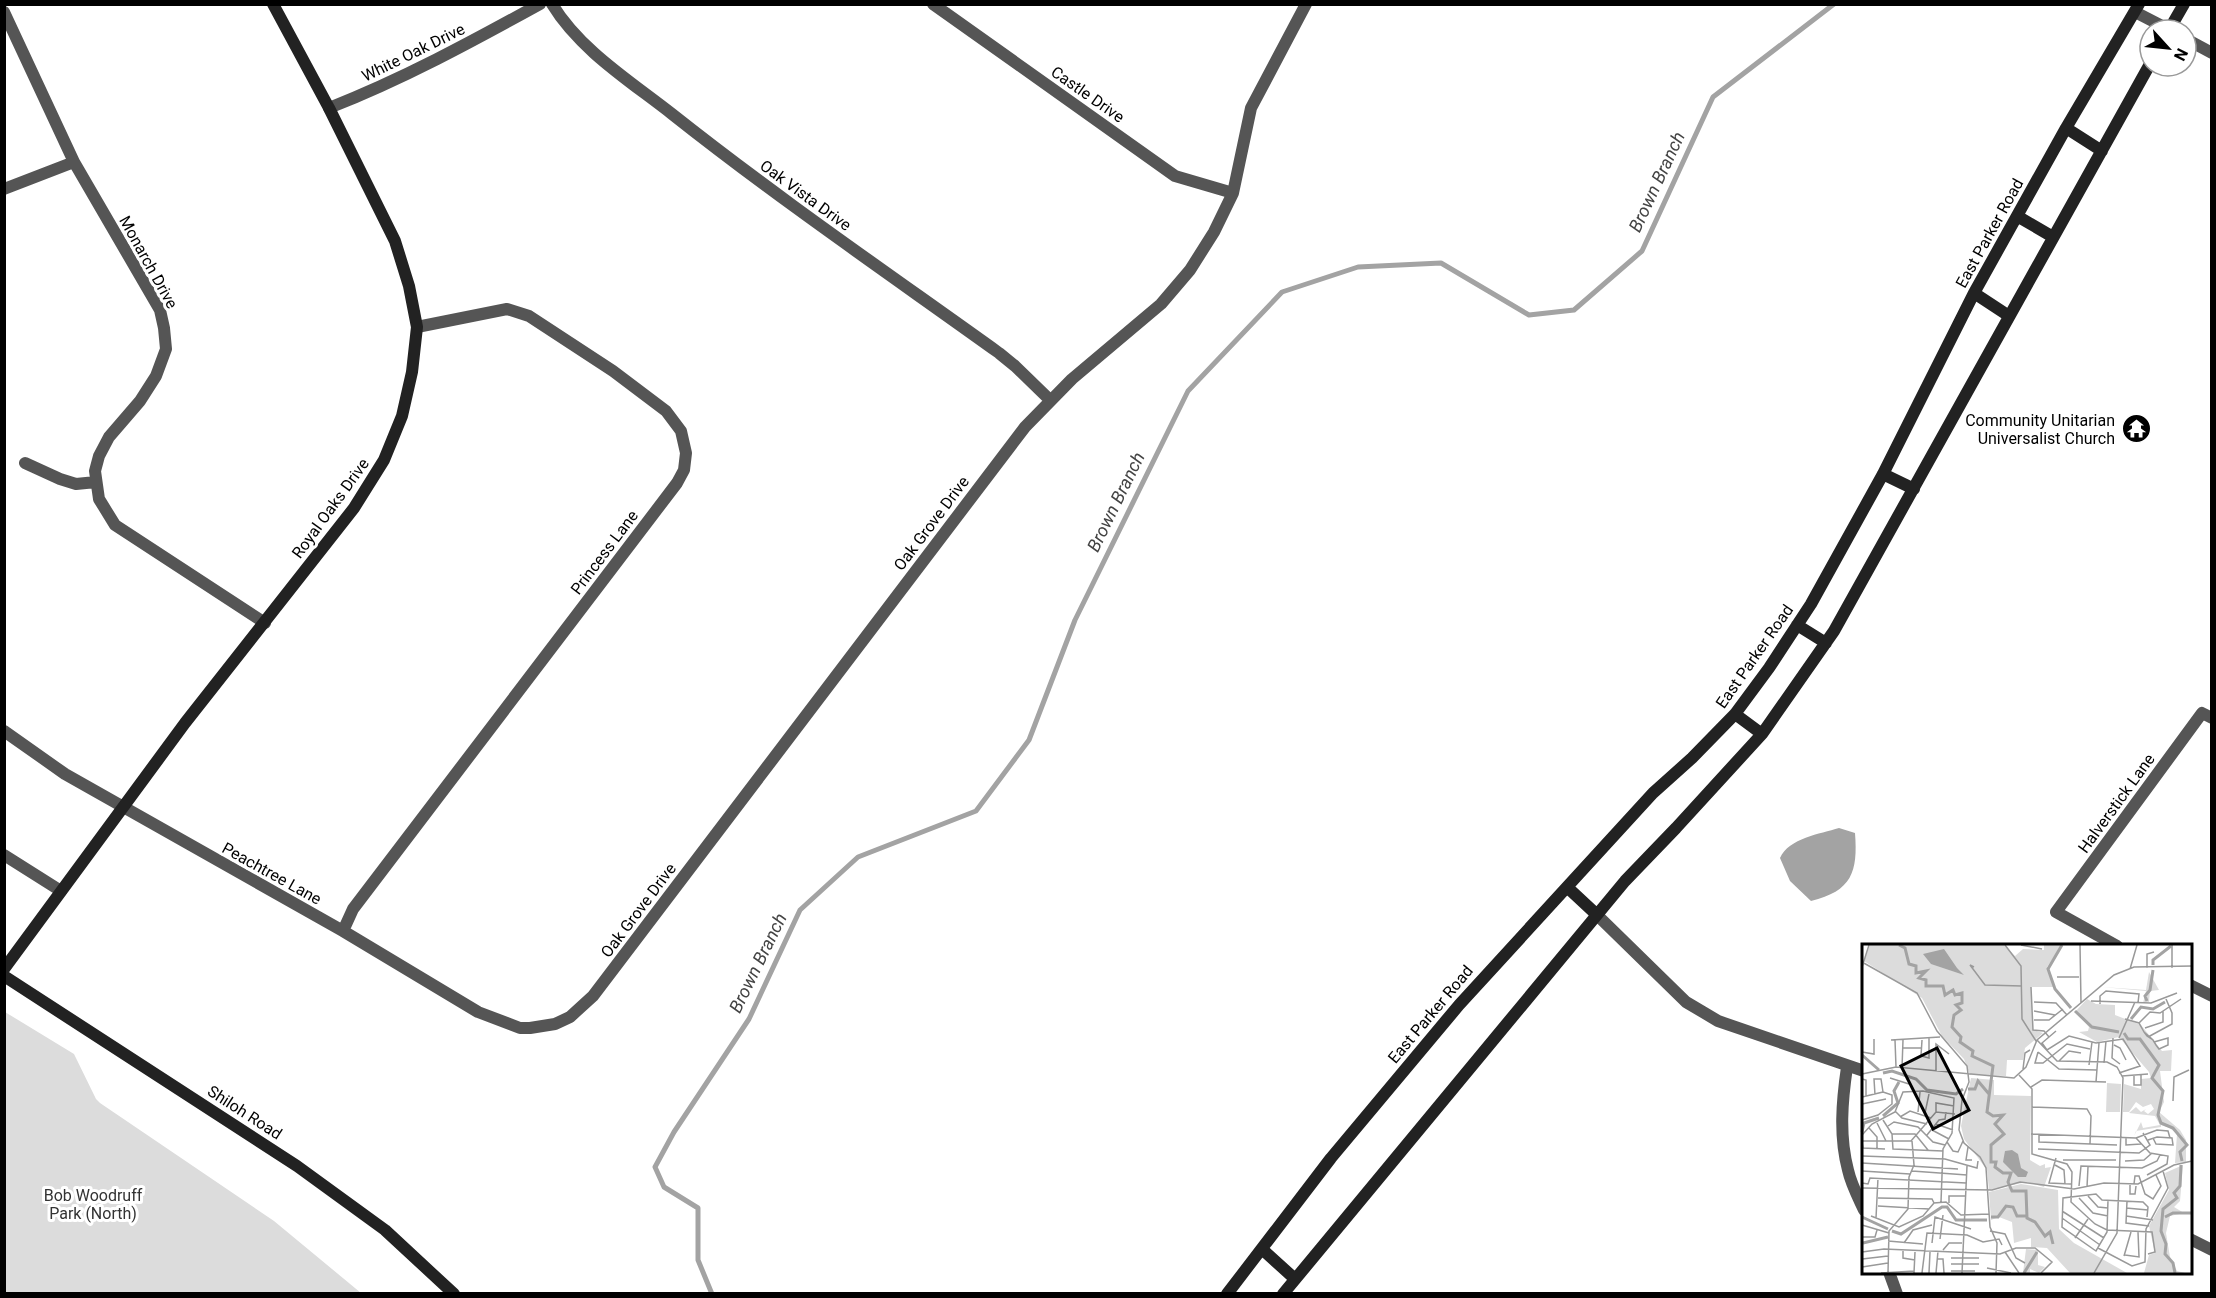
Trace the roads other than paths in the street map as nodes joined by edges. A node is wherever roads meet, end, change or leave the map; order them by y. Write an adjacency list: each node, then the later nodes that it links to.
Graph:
1 (273, 4): 12 (main road, Royal Oaks Drive)
2 (540, 4): 12 (street, White Oak Drive)
3 (552, 4): 23 (street, Oak Vista Drive)
4 (933, 4): 17 (street, Castle Drive)
5 (1306, 4): 17 (street, Oak Grove Drive)
6 (2184, 4): 10 (main road)
7 (2137, 8): 9 (street); 13 (main road, East Parker Road)
8 (4, 12): 15 (street, Monarch Drive)
9 (2152, 18)
10 (2176, 18)
11 (2142, 78): 14 (main road)
12 (329, 108): 22 (main road, Royal Oaks Drive)
13 (2066, 128): 14 (main road); 18 (main road, East Parker Road)
14 (2102, 151): 19 (main road)
15 (74, 162): 16 (street); 26 (street, Monarch Drive)
16 (4, 189)
17 (1233, 193): 23 (street, Oak Grove Drive)
18 (2017, 216): 19 (main road); 20 (main road, East Parker Road)
19 (2053, 237): 21 (main road)
20 (1974, 293): 21 (main road); 25 (main road, East Parker Road)
21 (2009, 316): 27 (main road)
22 (417, 327): 28 (main road, Royal Oaks Drive); 40 (street, Princess Lane)
23 (1050, 400): 46 (street, Oak Grove Drive)
24 (25, 463): 26 (street)
25 (1884, 474): 27 (main road); 29 (main road, East Parker Road)
26 (96, 482): 28 (street)
27 (1914, 489): 30 (main road)
28 (265, 623): 35 (main road, Royal Oaks Drive)
29 (1797, 625): 30 (main road); 31 (main road, East Parker Road)
30 (1826, 643): 34 (main road)
31 (1735, 714): 34 (main road); 37 (main road, East Parker Road)
32 (2207, 716): 41 (street, Halverstick Lane)
33 (4, 731): 35 (street, Peachtree Lane)
34 (1762, 734): 39 (main road)
35 (123, 807): 38 (main road, Royal Oaks Drive); 40 (street, Peachtree Lane)
36 (4, 855): 38 (street)
37 (1567, 887): 39 (main road); 51 (main road, East Parker Road)
38 (62, 891): 42 (main road, Royal Oaks Drive)
39 (1596, 914): 47 (street); 54 (main road)
40 (343, 931): 46 (street, Peachtree Lane)
41 (2115, 944)
42 (4, 969)
43 (4, 976): 55 (main road, Shiloh Road)
44 (2192, 986): 45 (street)
45 (2211, 996)
46 (530, 1028)
47 (1847, 1067): 48 (street); 49 (street)
48 (1862, 1071)
49 (1862, 1207)
50 (2192, 1240): 52 (street)
51 (1262, 1249): 54 (main road); 56 (main road, East Parker Road)
52 (2211, 1250)
53 (1890, 1274): 58 (street)
54 (1295, 1279): 57 (main road)
55 (454, 1293)
56 (1227, 1293)
57 (1283, 1293)
58 (1898, 1293)

